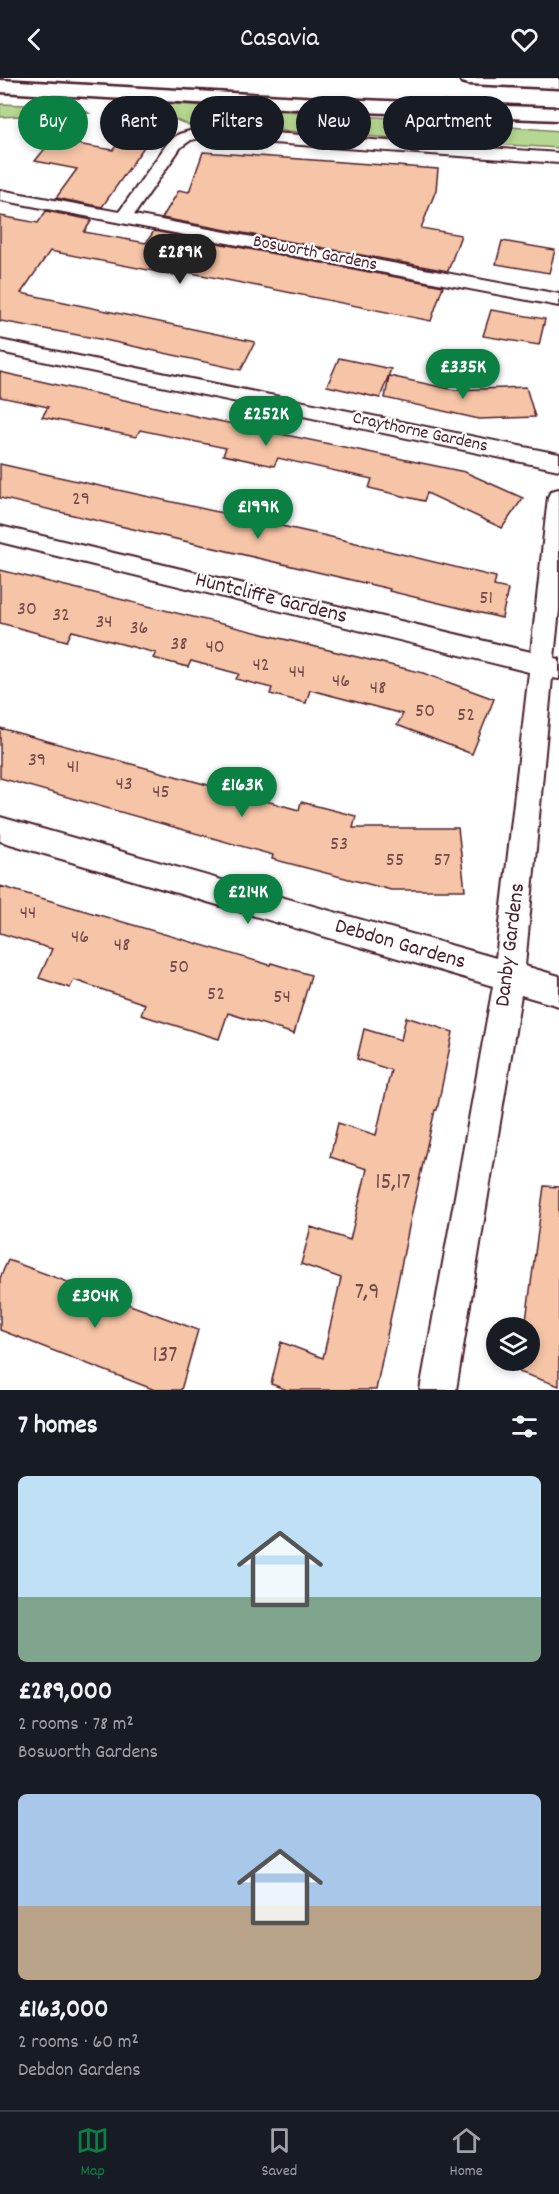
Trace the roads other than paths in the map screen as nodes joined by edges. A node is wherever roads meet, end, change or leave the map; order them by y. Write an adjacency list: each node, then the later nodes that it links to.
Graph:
1 (469, 78): 2 (highway)
2 (559, 82)
3 (0, 86): 6 (highway)
4 (360, 87): 5 (highway)
5 (559, 99)
6 (296, 103)
7 (371, 106): 9 (highway)
8 (371, 108): 10 (highway)
9 (559, 114)
10 (559, 124)
11 (559, 158): 13 (street)
12 (0, 195): 13 (street, Bosworth Gardens)
13 (123, 218): 14 (street, Bosworth Gardens)
14 (559, 300)
15 (0, 345): 16 (street, Craythorne Gardens)
16 (559, 462)
17 (559, 497): 19 (street, Danby Gardens)
18 (0, 534): 19 (street, Huntcliffe Gardens)
19 (550, 667): 21 (street, Danby Gardens)
20 (0, 829): 21 (street, Debdon Gardens)
21 (509, 977): 22 (street, Debdon Gardens); 23 (street, Danby Gardens)
22 (559, 991)
23 (438, 1390)

